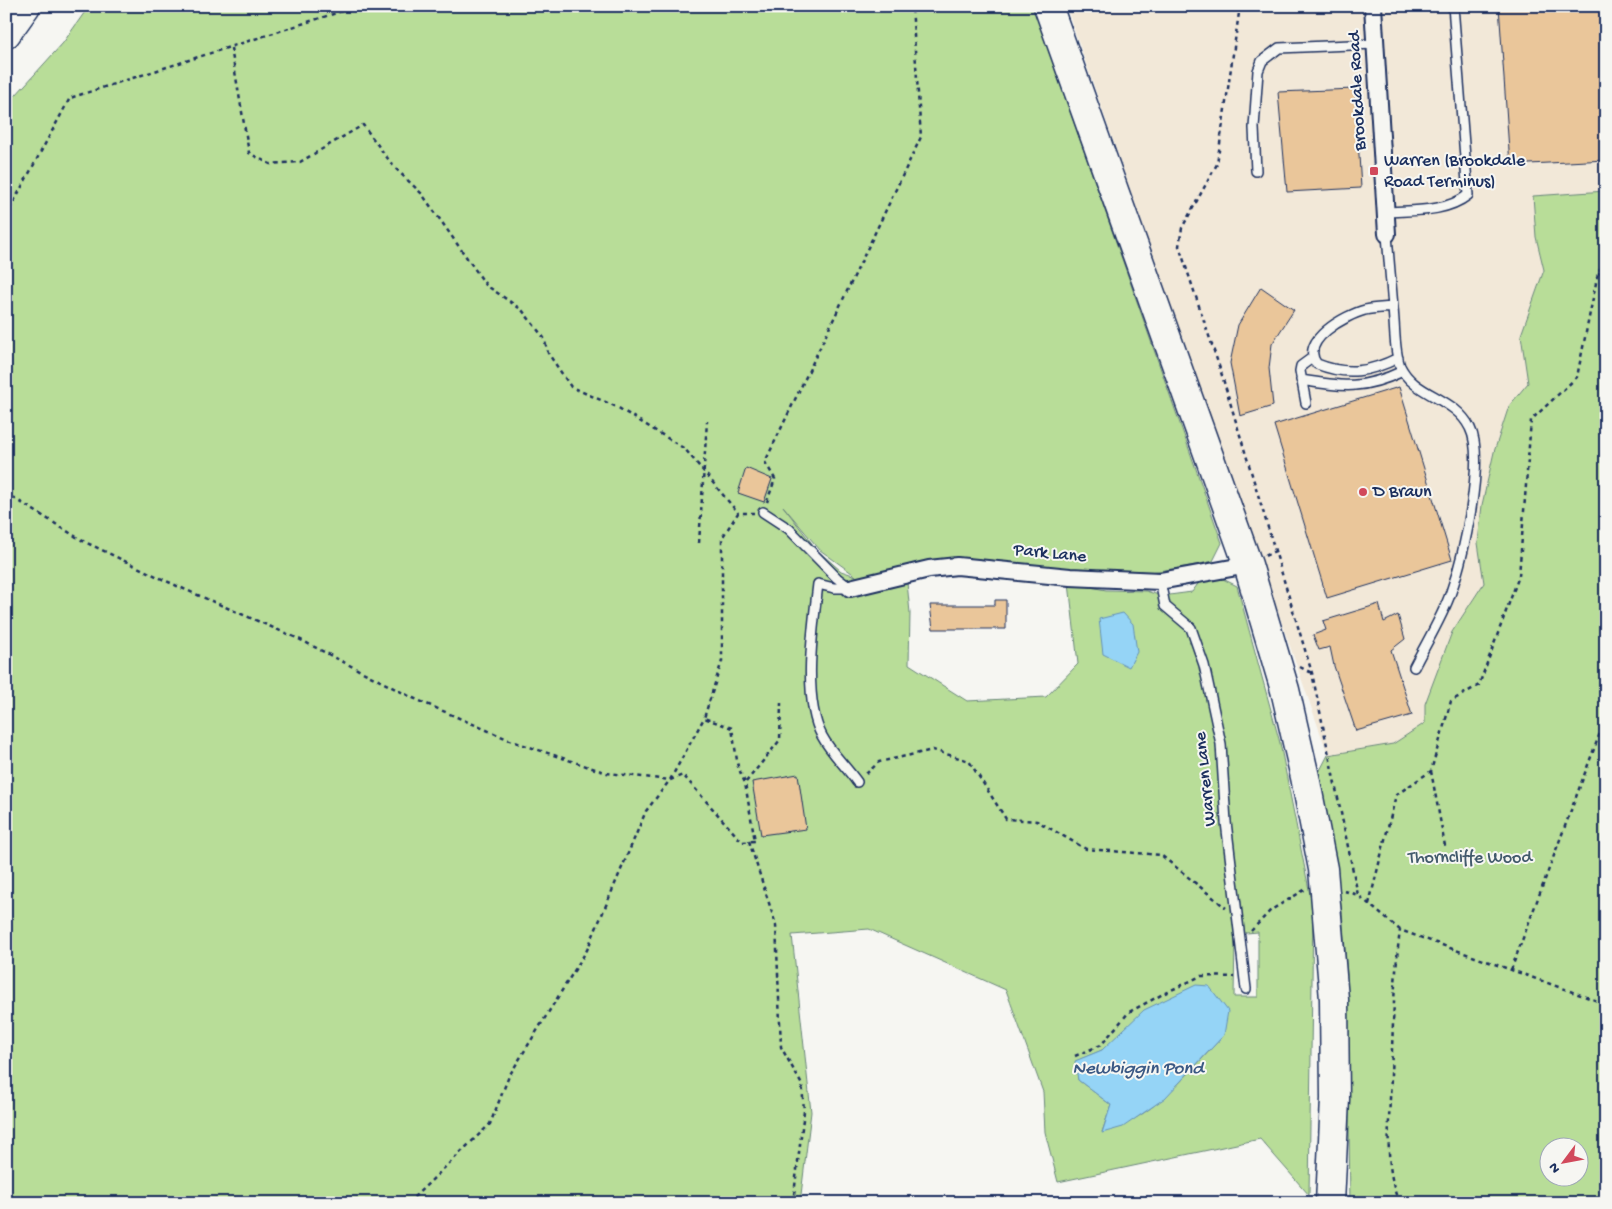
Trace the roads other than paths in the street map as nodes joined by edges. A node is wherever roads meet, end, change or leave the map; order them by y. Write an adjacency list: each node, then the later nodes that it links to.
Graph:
1 (26, 6): 5 (highway)
2 (1048, 6): 17 (highway)
3 (1373, 6): 6 (street, Brookdale Road)
4 (1453, 6): 8 (lane)
5 (6, 34)
6 (1375, 44): 7 (lane); 8 (street, Brookdale Road)
7 (1256, 171)
8 (1386, 212): 9 (street, Brookdale Road)
9 (1387, 234): 10 (lane)
10 (1393, 307): 11 (lane); 12 (lane)
11 (1312, 358): 12 (lane); 14 (lane)
12 (1398, 358): 13 (lane)
13 (1403, 371): 14 (lane); 20 (lane)
14 (1301, 380): 15 (lane)
15 (1306, 403)
16 (764, 512): 19 (lane)
17 (1248, 565): 18 (street, Park Lane); 23 (highway)
18 (1160, 581): 19 (street, Park Lane); 22 (lane, Warren Lane)
19 (850, 588): 21 (lane)
20 (1414, 667)
21 (857, 782)
22 (1246, 989)
23 (1330, 1203)

